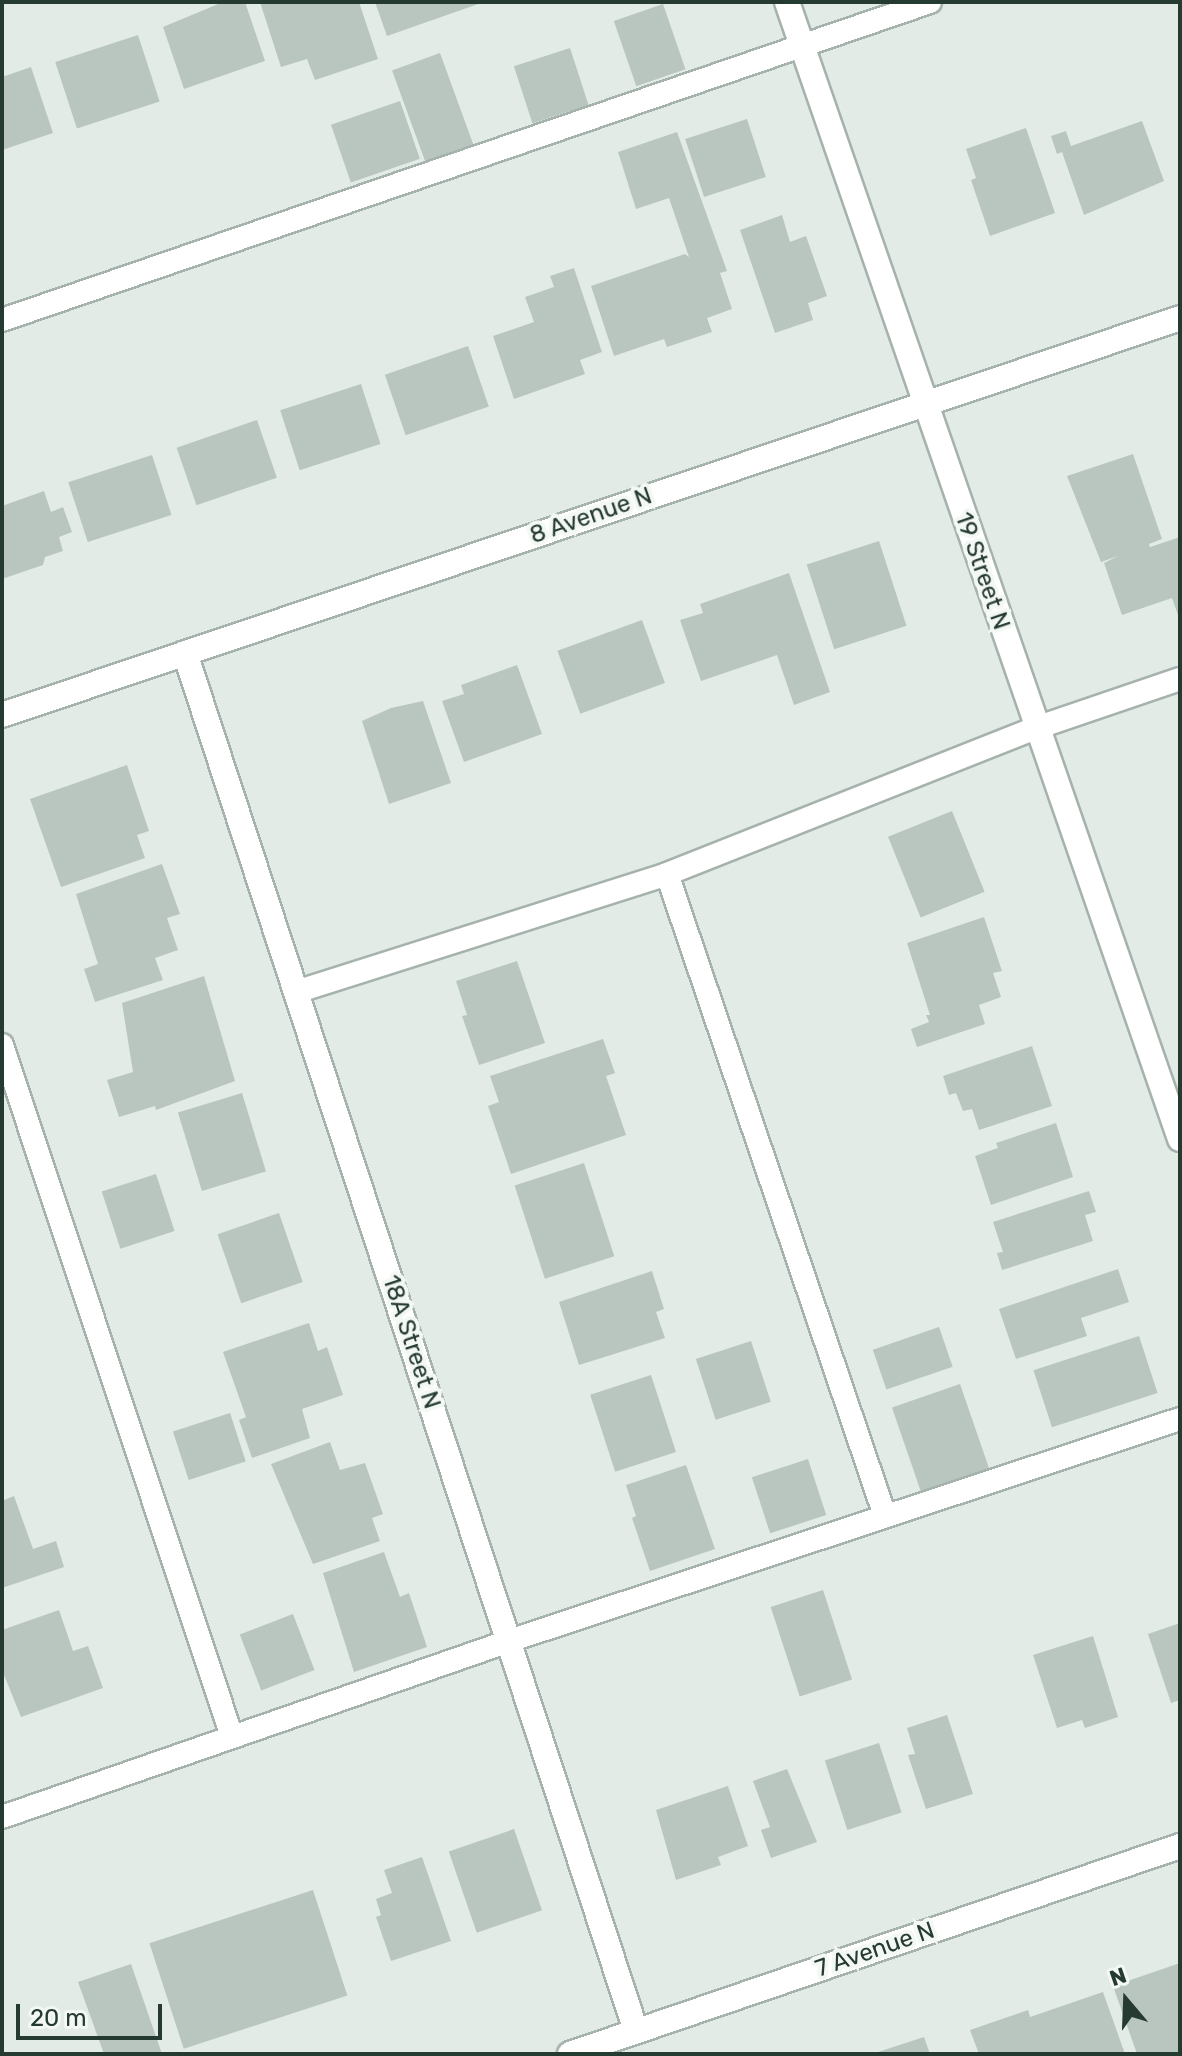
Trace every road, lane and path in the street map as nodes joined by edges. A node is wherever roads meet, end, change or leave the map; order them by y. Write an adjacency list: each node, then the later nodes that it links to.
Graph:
1 (787, 2): 3 (street, 19 Street N)
2 (930, 2): 3 (lane)
3 (801, 45): 5 (lane); 6 (street, 19 Street N)
4 (1180, 318): 6 (street, 8 Avenue N)
5 (2, 320)
6 (925, 404): 7 (street, 8 Avenue N); 10 (street, 19 Street N)
7 (185, 653): 9 (street, 8 Avenue N); 12 (street, 18A Street N)
8 (1180, 679): 10 (lane)
9 (2, 715)
10 (1036, 728): 11 (lane); 14 (street, 19 Street N)
11 (667, 874): 12 (lane); 17 (lane)
12 (296, 992): 18 (street, 18A Street N)
13 (2, 1045): 19 (lane)
14 (1169, 1068): 15 (street, 19 Street N)
15 (1180, 1139)
16 (1180, 1419): 17 (lane)
17 (885, 1516): 18 (lane)
18 (509, 1641): 19 (lane); 22 (street, 18A Street N)
19 (232, 1737): 20 (lane)
20 (2, 1817)
21 (1180, 1846): 22 (street, 7 Avenue N)
22 (636, 2031): 23 (street, 7 Avenue N)
23 (570, 2054)

